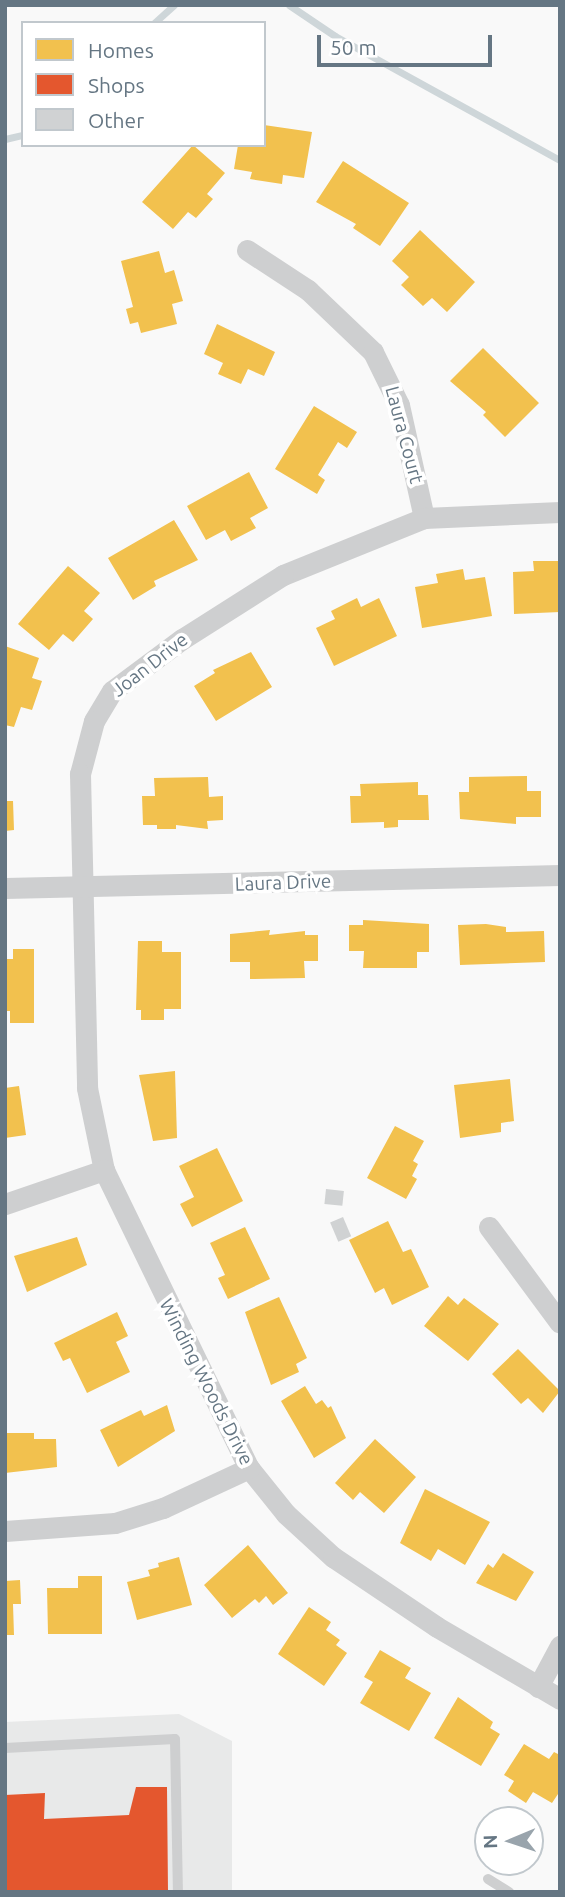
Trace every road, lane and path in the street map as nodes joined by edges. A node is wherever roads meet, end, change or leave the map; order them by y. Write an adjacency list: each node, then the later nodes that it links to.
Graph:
1 (247, 250): 3 (street, Laura Court)
2 (560, 512): 3 (street, Joan Drive)
3 (424, 518): 6 (street, Joan Drive)
4 (560, 875): 6 (street, Laura Drive)
5 (5, 888): 6 (street, Laura Drive)
6 (81, 889): 7 (street, Joan Drive)
7 (104, 1170): 8 (street); 11 (street, Winding Woods Drive)
8 (5, 1203)
9 (489, 1227): 10 (street)
10 (560, 1323)
11 (249, 1468): 12 (street); 14 (street, Winding Woods Drive)
12 (5, 1531)
13 (560, 1646): 14 (street)
14 (538, 1686): 15 (street, Winding Woods Drive)
15 (560, 1699)
16 (5, 1748): 18 (lane)
17 (488, 1880): 19 (lane)
18 (178, 1892)
19 (509, 1892)

